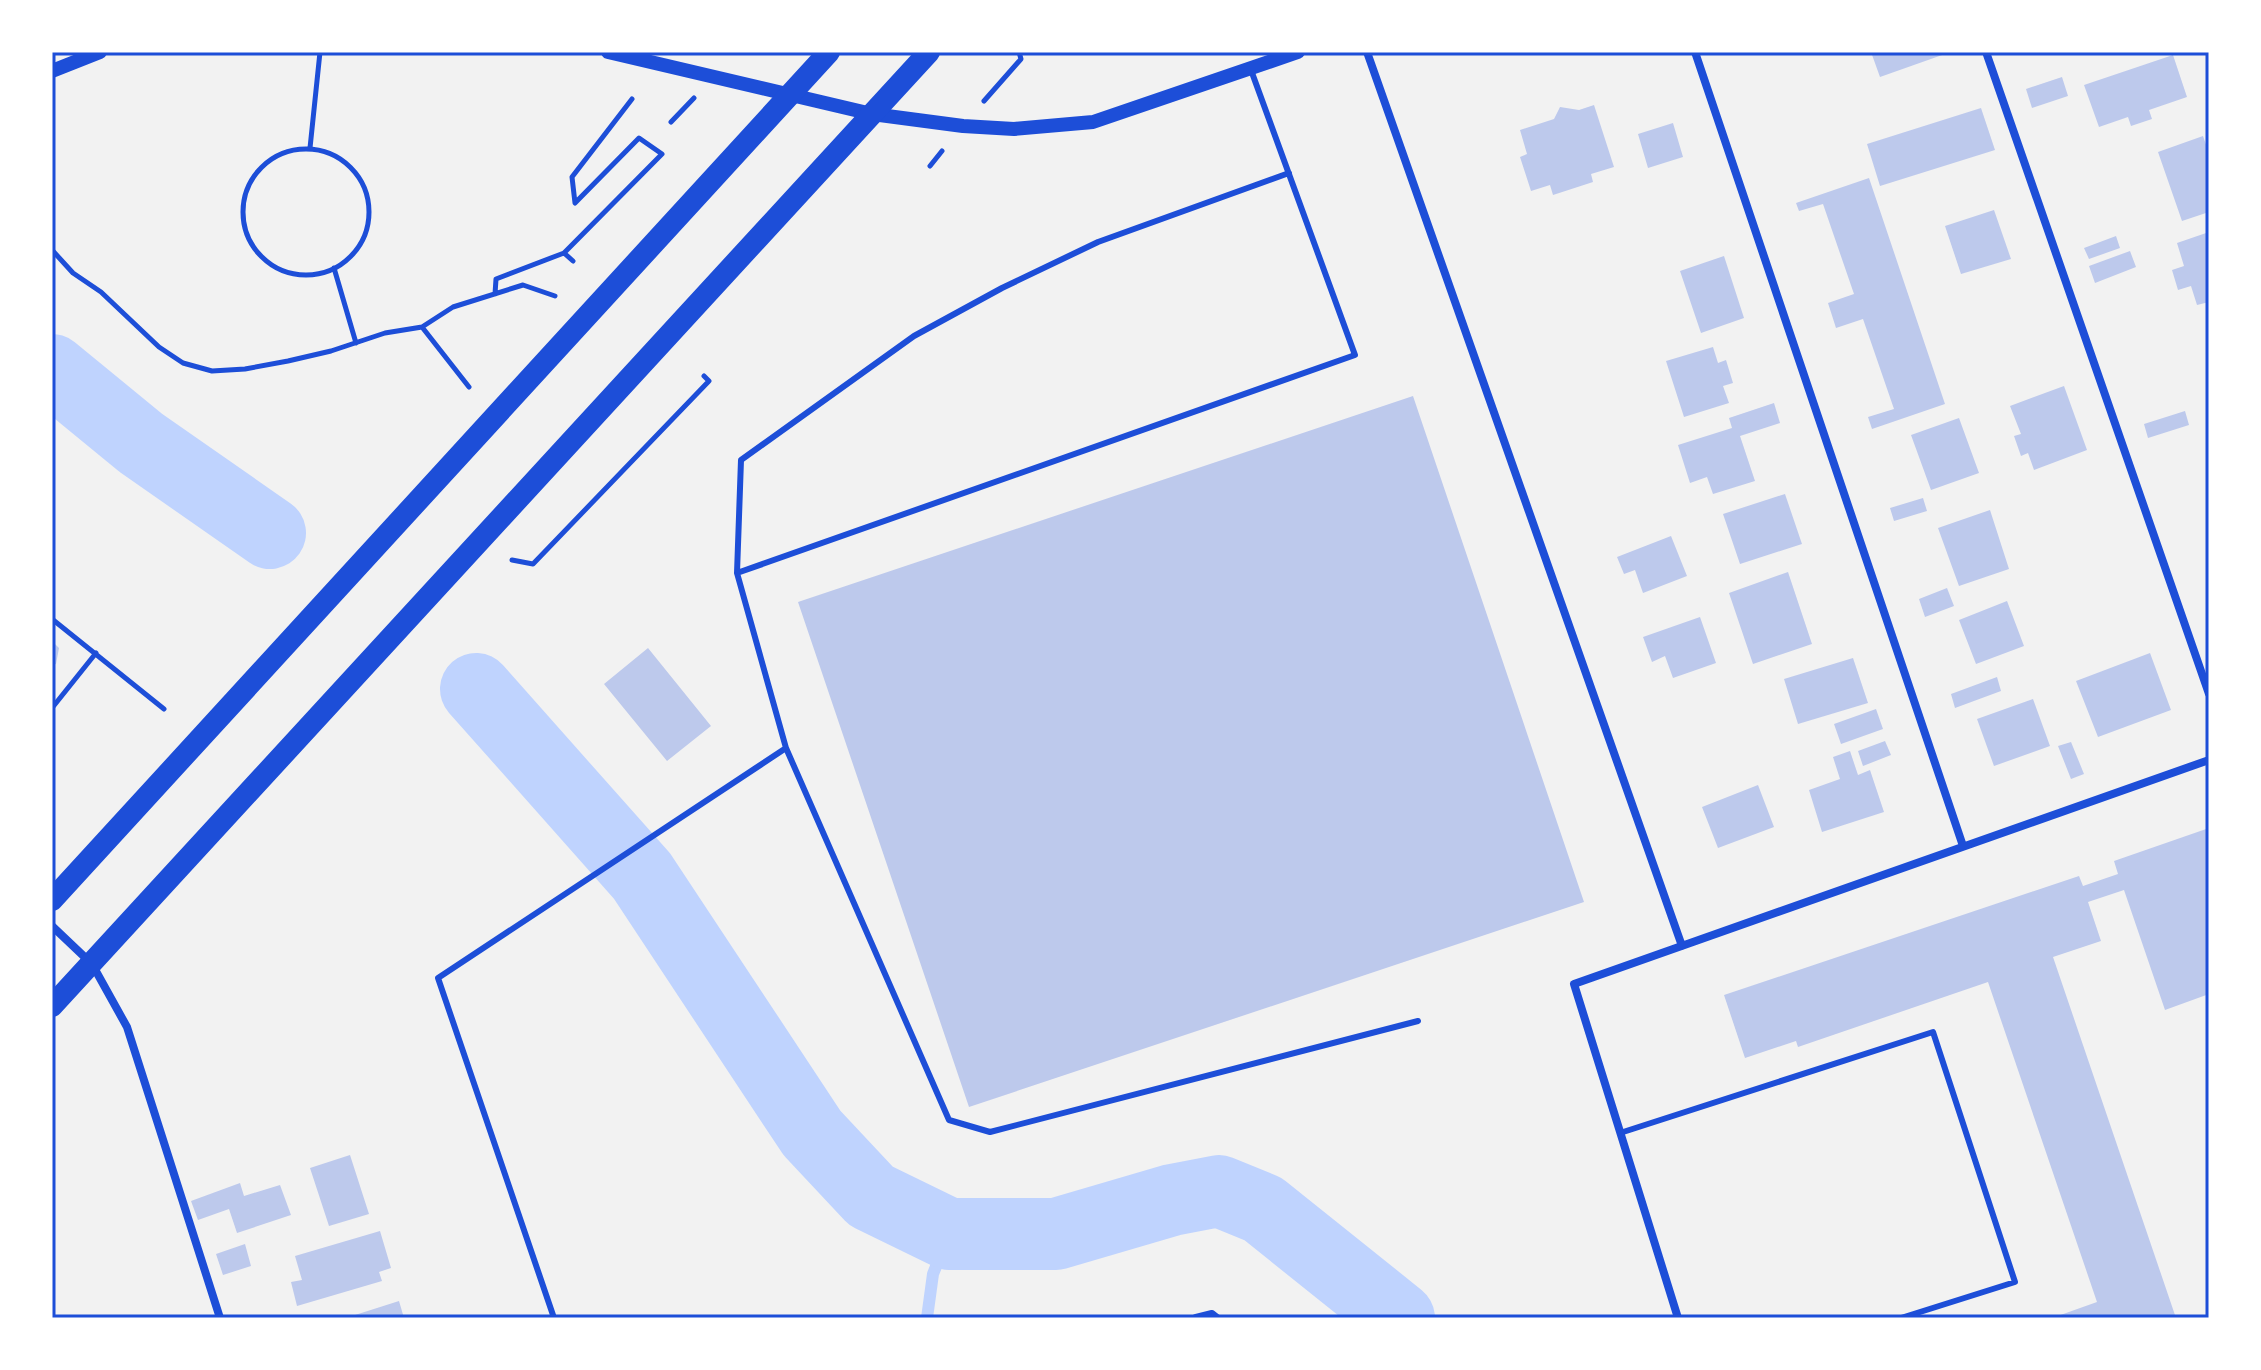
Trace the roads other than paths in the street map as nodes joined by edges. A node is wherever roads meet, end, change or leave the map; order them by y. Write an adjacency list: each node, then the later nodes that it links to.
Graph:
1 (100, 52): 10 (street)
2 (609, 52): 11 (street)
3 (829, 52): 11 (highway)
4 (929, 52): 12 (highway)
5 (1298, 52): 9 (street)
6 (1367, 52): 21 (street)
7 (1695, 52): 18 (street)
8 (1986, 52): 15 (street)
9 (1251, 69): 12 (street); 13 (lane)
10 (52, 71)
11 (790, 95): 12 (street); 19 (highway)
12 (872, 114): 22 (highway)
13 (1289, 173): 14 (lane); 14 (lane)
14 (737, 573): 16 (lane)
15 (2209, 694)
16 (786, 748): 24 (lane); 27 (lane)
17 (2209, 760): 18 (street)
18 (1963, 846): 21 (street)
19 (52, 900)
20 (52, 926): 22 (street)
21 (1682, 946): 25 (street)
22 (92, 964): 23 (highway); 26 (street)
23 (52, 1006)
24 (1418, 1021)
25 (1620, 1133): 30 (street); 31 (lane)
26 (220, 1318)
27 (554, 1318)
28 (1196, 1318): 29 (street)
29 (1217, 1318)
30 (1678, 1318)
31 (1901, 1318)

